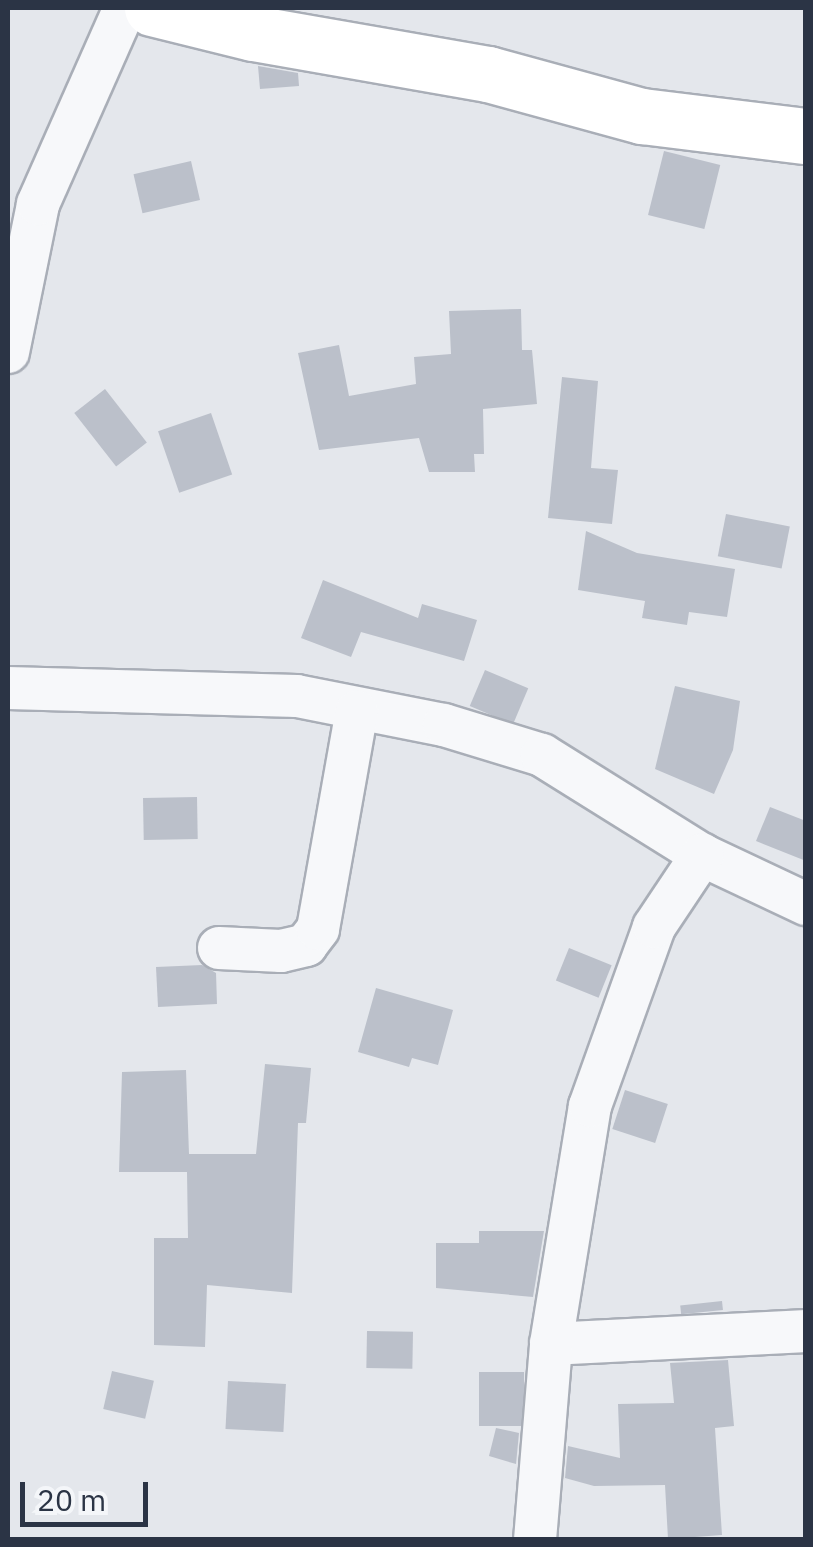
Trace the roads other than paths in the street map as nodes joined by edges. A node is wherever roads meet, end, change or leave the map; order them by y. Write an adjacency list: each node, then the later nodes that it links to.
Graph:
1 (125, 8): 4 (street)
2 (152, 8): 3 (street)
3 (806, 136)
4 (22, 206): 5 (street)
5 (8, 352)
6 (8, 688): 7 (street)
7 (357, 711): 8 (street); 10 (street)
8 (702, 855): 9 (street); 12 (street)
9 (806, 904)
10 (219, 948)
11 (806, 1331): 12 (street)
12 (551, 1344): 13 (street)
13 (535, 1540)

